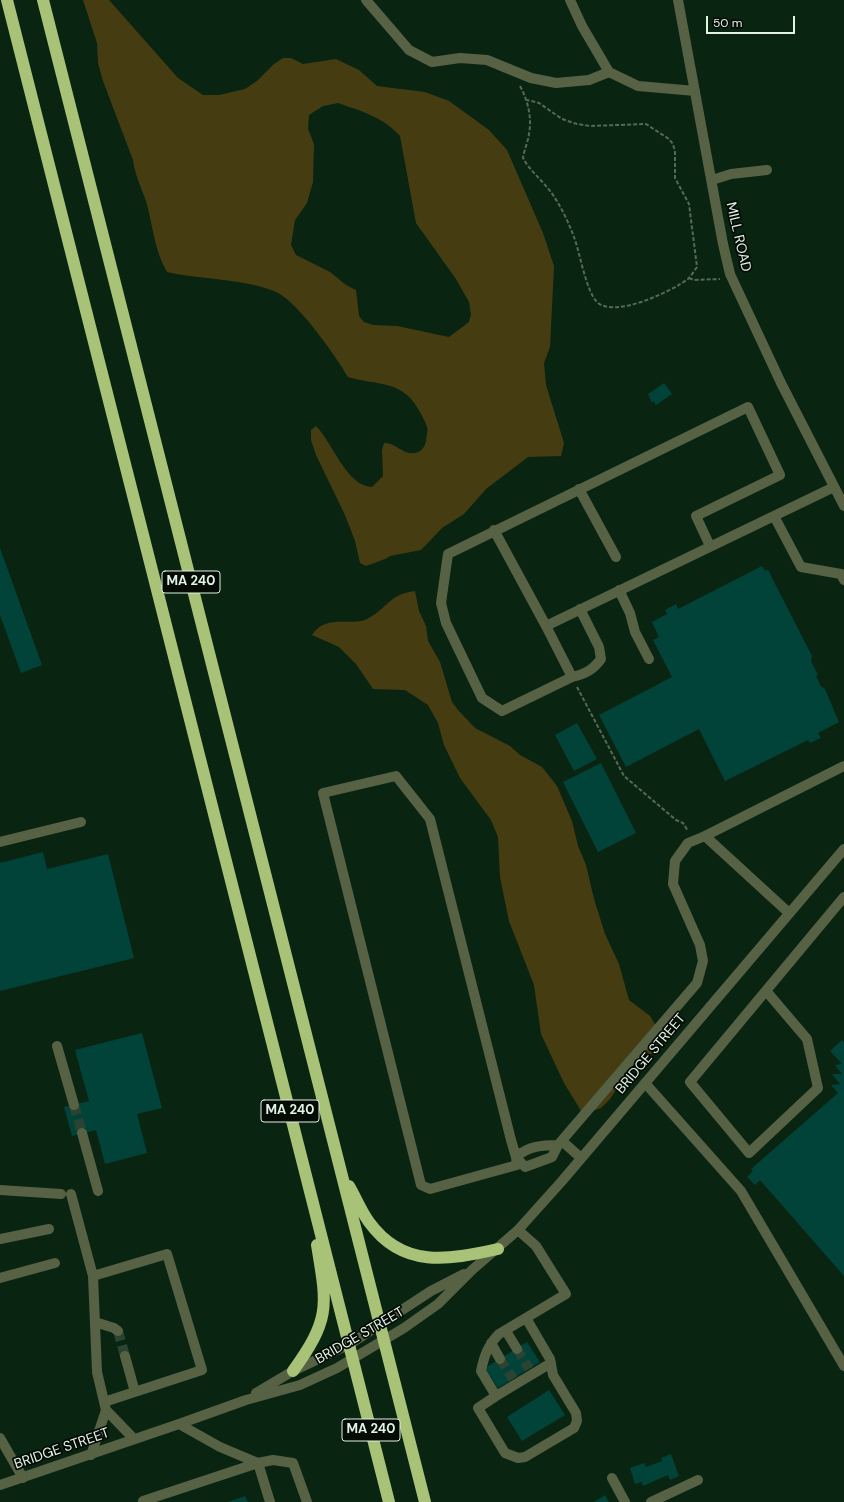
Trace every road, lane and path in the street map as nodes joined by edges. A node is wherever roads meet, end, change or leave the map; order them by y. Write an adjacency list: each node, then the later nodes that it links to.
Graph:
1 (7, 0): 43 (highway, MA 240)
2 (43, 0): 7 (highway)
3 (52, 0): 7 (highway)
4 (366, 0): 8 (street)
5 (570, 0): 9 (street)
6 (678, 0): 10 (street, MILL ROAD)
7 (58, 61): 44 (highway, MA 240)
8 (515, 70): 9 (street); 11 (path)
9 (609, 72): 10 (street)
10 (695, 91): 13 (street, MILL ROAD)
11 (527, 100): 11 (path)
12 (767, 170): 13 (street)
13 (712, 180): 14 (street, MILL ROAD)
14 (834, 487): 16 (street, MILL ROAD); 17 (street)
15 (579, 488): 18 (street); 19 (street); 20 (street)
16 (844, 506)
17 (774, 516): 19 (street); 21 (street)
18 (494, 530): 24 (street); 26 (street)
19 (710, 546): 22 (street)
20 (616, 556)
21 (844, 580)
22 (619, 590): 23 (street); 25 (street)
23 (580, 609): 24 (street); 26 (street)
24 (546, 626): 26 (street)
25 (649, 659)
26 (572, 677): 30 (path)
27 (844, 766): 29 (street)
28 (82, 822): 31 (street)
29 (705, 836): 30 (street); 34 (street)
30 (693, 841): 40 (street)
31 (0, 842)
32 (842, 855): 34 (street, BRIDGE STREET)
33 (844, 897): 35 (street)
34 (789, 913): 37 (street, BRIDGE STREET)
35 (767, 992): 35 (street)
36 (57, 1046): 38 (street)
37 (644, 1083): 42 (street, BRIDGE STREET); 68 (street)
38 (74, 1105)
39 (82, 1134): 46 (street)
40 (560, 1143): 41 (street); 41 (street); 42 (street)
41 (516, 1157): 41 (street)
42 (581, 1158): 48 (street, BRIDGE STREET)
43 (305, 1168): 62 (highway, MA 240); 69 (highway)
44 (340, 1168): 50 (highway); 57 (highway, MA 240)
45 (0, 1190): 53 (street)
46 (98, 1191)
47 (49, 1229): 49 (street)
48 (518, 1230): 50 (street, BRIDGE STREET); 55 (street)
49 (0, 1239)
50 (498, 1249): 52 (street, BRIDGE STREET)
51 (55, 1262): 54 (street)
52 (472, 1270): 57 (street, BRIDGE STREET); 60 (street, BRIDGE STREET)
53 (93, 1276): 56 (street); 70 (street)
54 (0, 1278)
55 (526, 1318): 59 (street); 67 (street)
56 (95, 1322): 58 (street); 73 (street)
57 (379, 1325): 60 (highway, MA 240); 62 (street, BRIDGE STREET)
58 (118, 1330)
59 (506, 1331): 61 (street); 63 (street)
60 (383, 1341): 65 (street, BRIDGE STREET); 87 (highway, MA 240)
61 (490, 1343): 66 (street); 71 (street)
62 (350, 1344): 65 (highway, MA 240); 69 (street, BRIDGE STREET)
63 (517, 1348)
64 (125, 1356): 70 (street)
65 (353, 1359): 72 (street, BRIDGE STREET); 86 (highway, MA 240)
66 (500, 1359)
67 (551, 1363): 71 (street); 71 (street)
68 (844, 1366)
69 (293, 1371): 72 (street, BRIDGE STREET)
70 (135, 1392): 73 (street)
71 (496, 1396)
72 (246, 1400): 74 (street, BRIDGE STREET)
73 (105, 1406): 75 (street); 77 (street)
74 (179, 1424): 75 (street, BRIDGE STREET); 78 (street)
75 (134, 1439): 77 (street, BRIDGE STREET)
76 (1, 1441): 79 (street)
77 (91, 1455): 79 (street, BRIDGE STREET)
78 (258, 1463): 83 (street); 84 (street); 85 (street)
79 (23, 1478): 82 (street, BRIDGE STREET)
80 (612, 1478): 88 (street)
81 (698, 1480): 89 (street)
82 (0, 1485)
83 (143, 1500)
84 (270, 1502)
85 (307, 1502)
86 (389, 1502)
87 (425, 1502)
88 (625, 1502)
89 (651, 1502)

